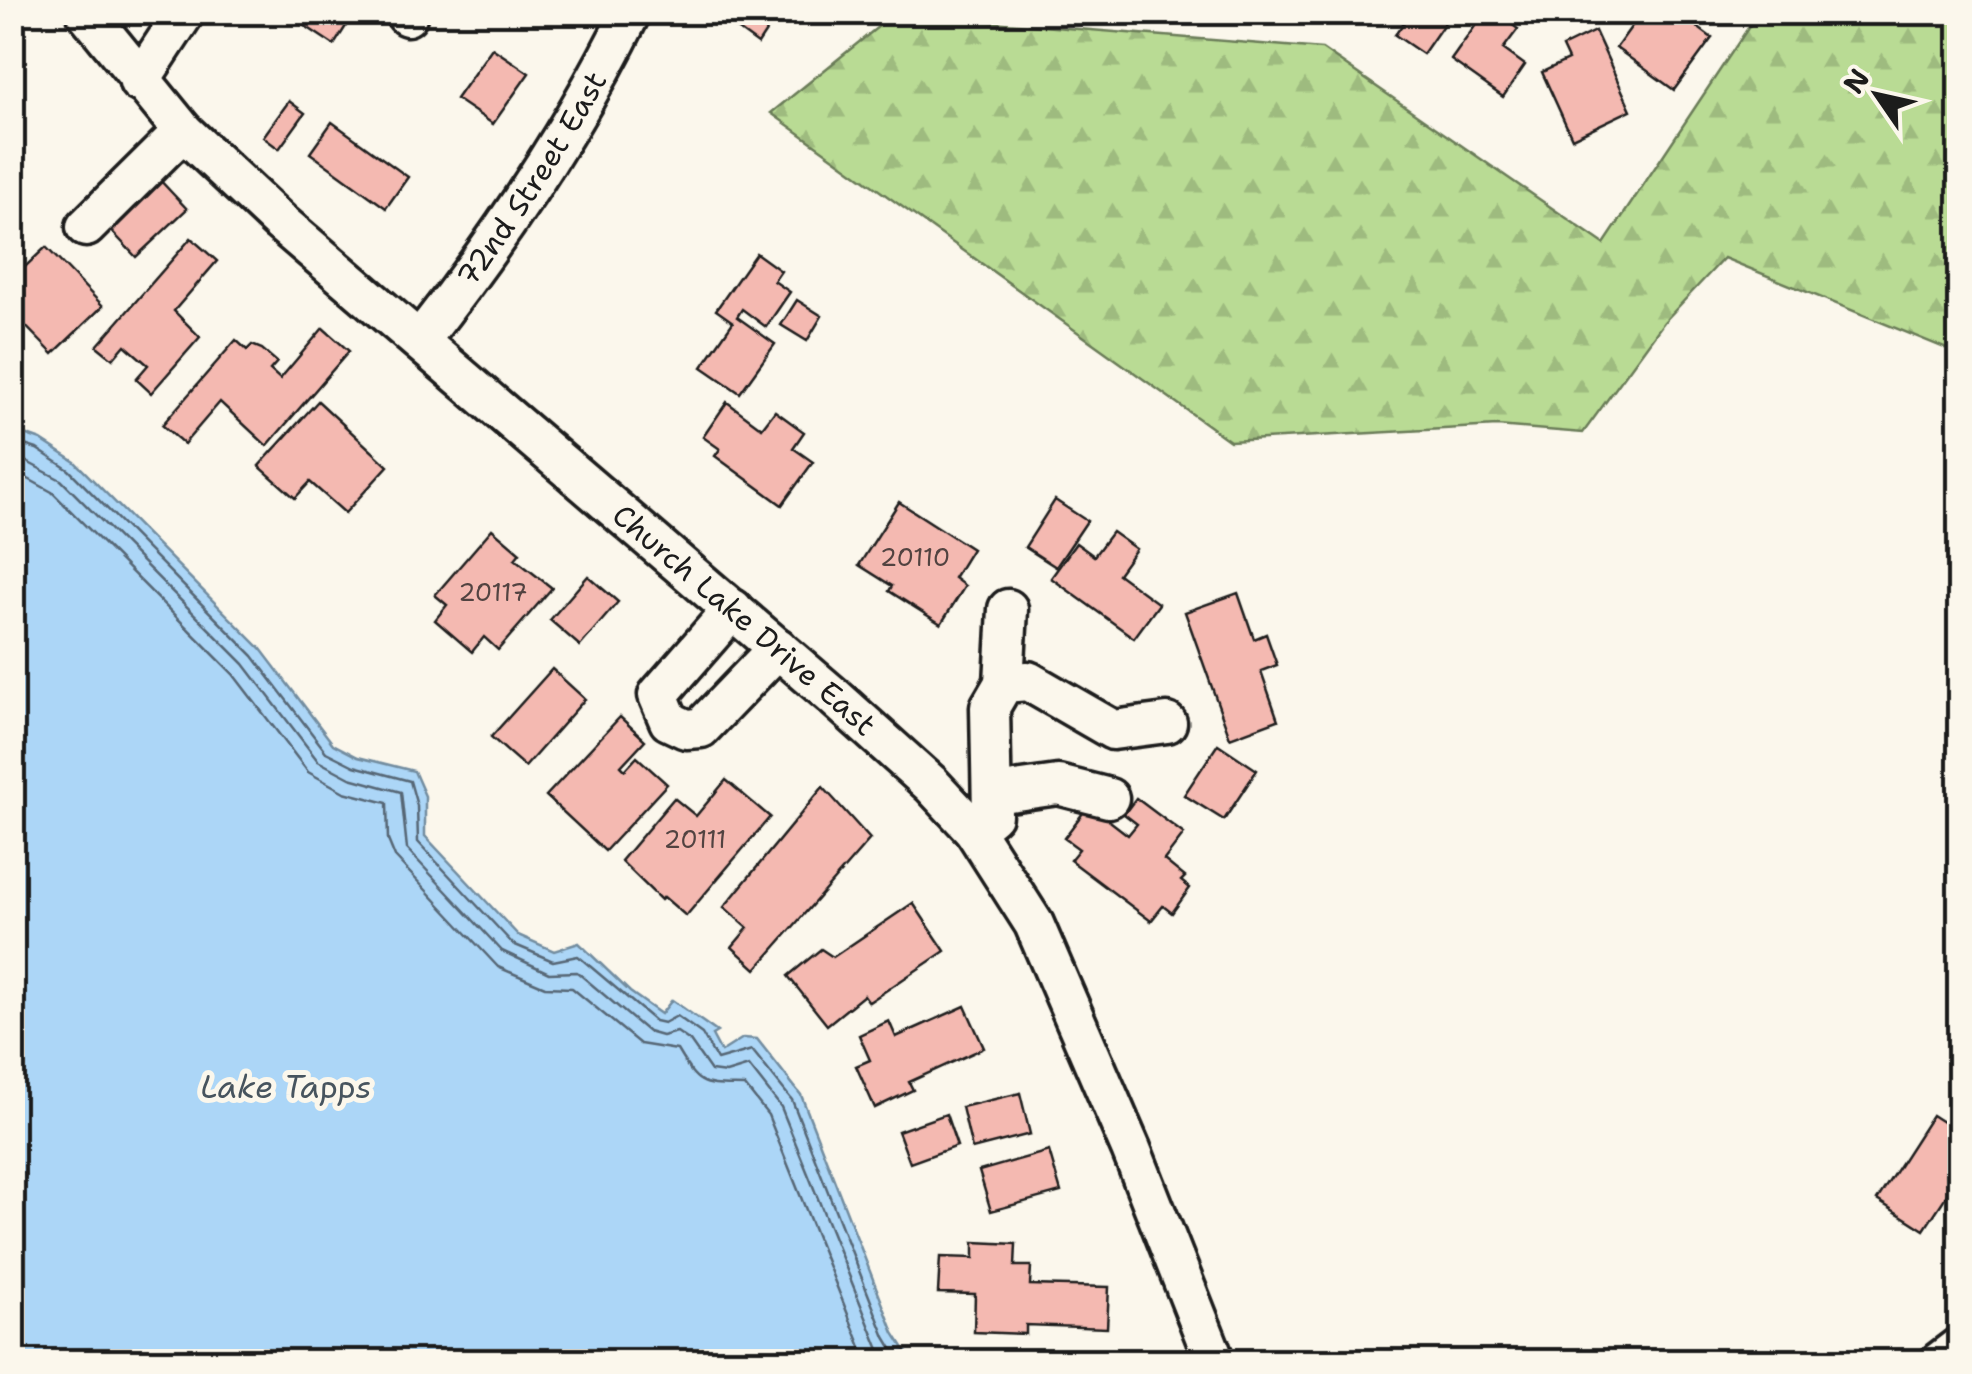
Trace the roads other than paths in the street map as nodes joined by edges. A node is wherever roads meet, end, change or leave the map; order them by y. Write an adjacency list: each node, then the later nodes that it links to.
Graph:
1 (86, 12): 4 (street, Church Lake Drive East)
2 (184, 12): 4 (street)
3 (631, 12): 7 (street, 72nd Street East)
4 (139, 82): 5 (street, Church Lake Drive East)
5 (183, 131): 6 (street); 7 (street, Church Lake Drive East)
6 (86, 227)
7 (421, 340): 8 (street, Church Lake Drive East)
8 (733, 609): 10 (street, Church Lake Drive East); 10 (street)
9 (1008, 609): 11 (street)
10 (778, 648): 15 (street, Church Lake Drive East)
11 (1004, 683): 12 (street); 13 (street)
12 (1166, 724)
13 (994, 794): 14 (street); 15 (street)
14 (1110, 798)
15 (974, 830): 17 (street, Church Lake Drive East)
16 (1960, 1346): 18 (street)
17 (1215, 1362)
18 (1939, 1362)

